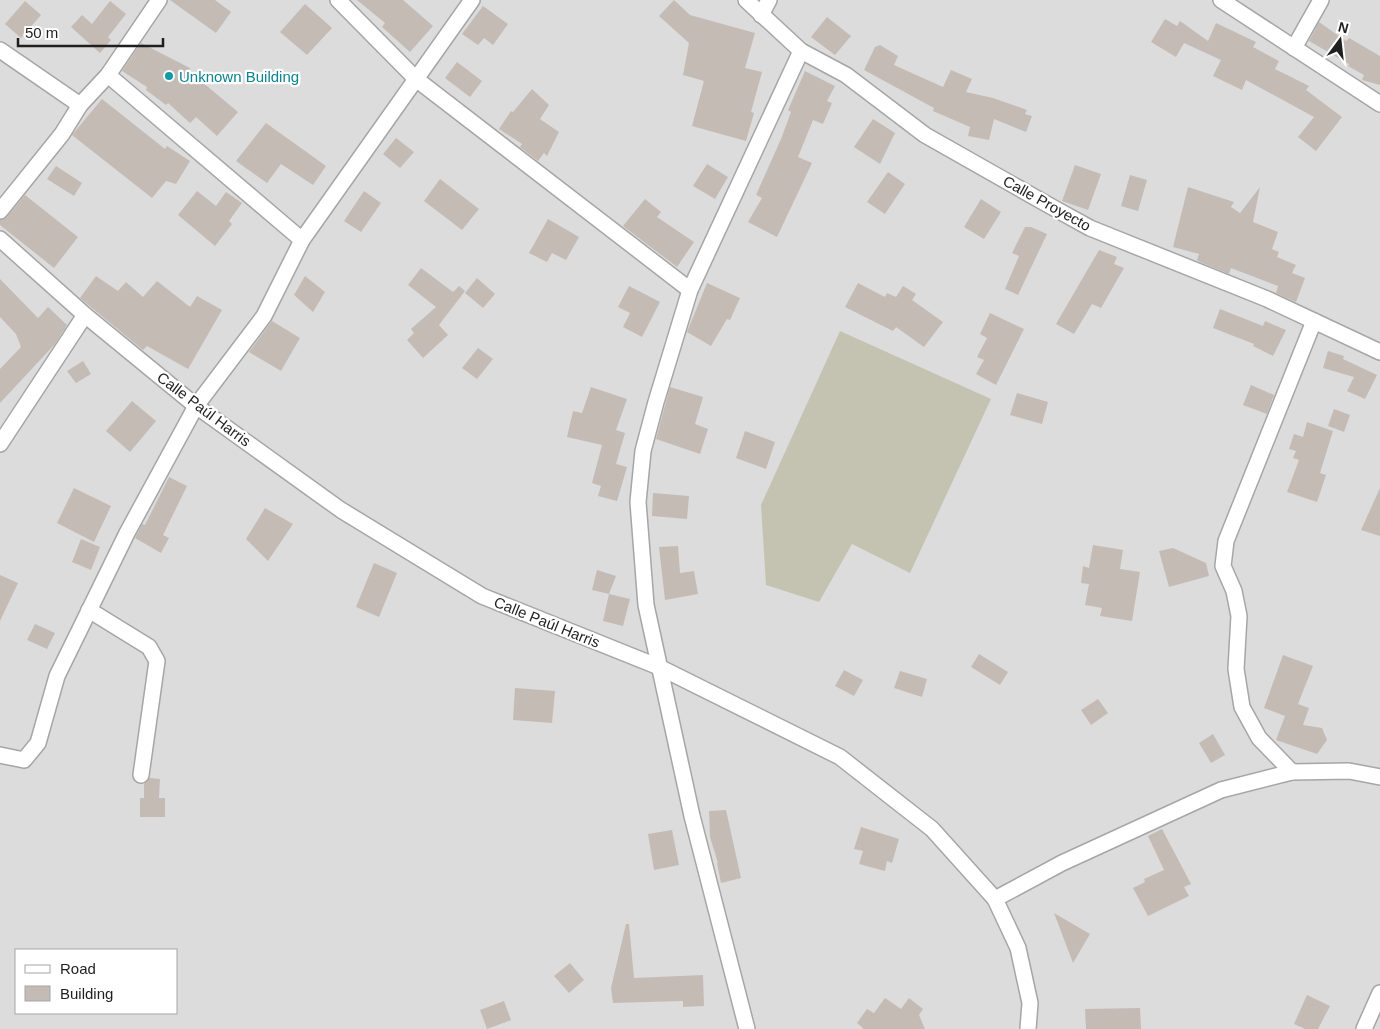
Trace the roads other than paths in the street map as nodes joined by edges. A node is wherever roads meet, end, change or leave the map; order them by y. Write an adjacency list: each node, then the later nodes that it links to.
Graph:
1 (159, 0): 12 (street)
2 (338, 0): 13 (street)
3 (472, 0): 13 (street)
4 (746, 0): 8 (street, Calle Proyecto)
5 (769, 0): 8 (street)
6 (1221, 0): 9 (street)
7 (1321, 0): 9 (street)
8 (761, 15): 11 (street, Calle Proyecto)
9 (1294, 48): 14 (street)
10 (0, 50): 15 (street)
11 (801, 51): 19 (street); 21 (street, Calle Proyecto)
12 (108, 75): 15 (street); 18 (street)
13 (416, 79): 18 (street); 19 (street)
14 (1380, 104)
15 (80, 105): 16 (street)
16 (0, 211)
17 (0, 239): 20 (street, Calle Paúl Harris)
18 (302, 240): 23 (street)
19 (690, 290): 26 (street)
20 (85, 314): 23 (street, Calle Paúl Harris); 24 (street)
21 (1314, 322): 22 (street, Calle Proyecto); 28 (street)
22 (1380, 352)
23 (196, 406): 25 (street); 26 (street, Calle Paúl Harris)
24 (0, 444)
25 (89, 610): 27 (street); 29 (street)
26 (659, 667): 31 (street, Calle Paúl Harris); 33 (street)
27 (0, 755)
28 (1292, 772): 30 (street); 31 (street)
29 (141, 775)
30 (1380, 777)
31 (995, 899): 34 (street, Calle Paúl Harris)
32 (1380, 993): 35 (street)
33 (747, 1029)
34 (1028, 1029)
35 (1364, 1029)

